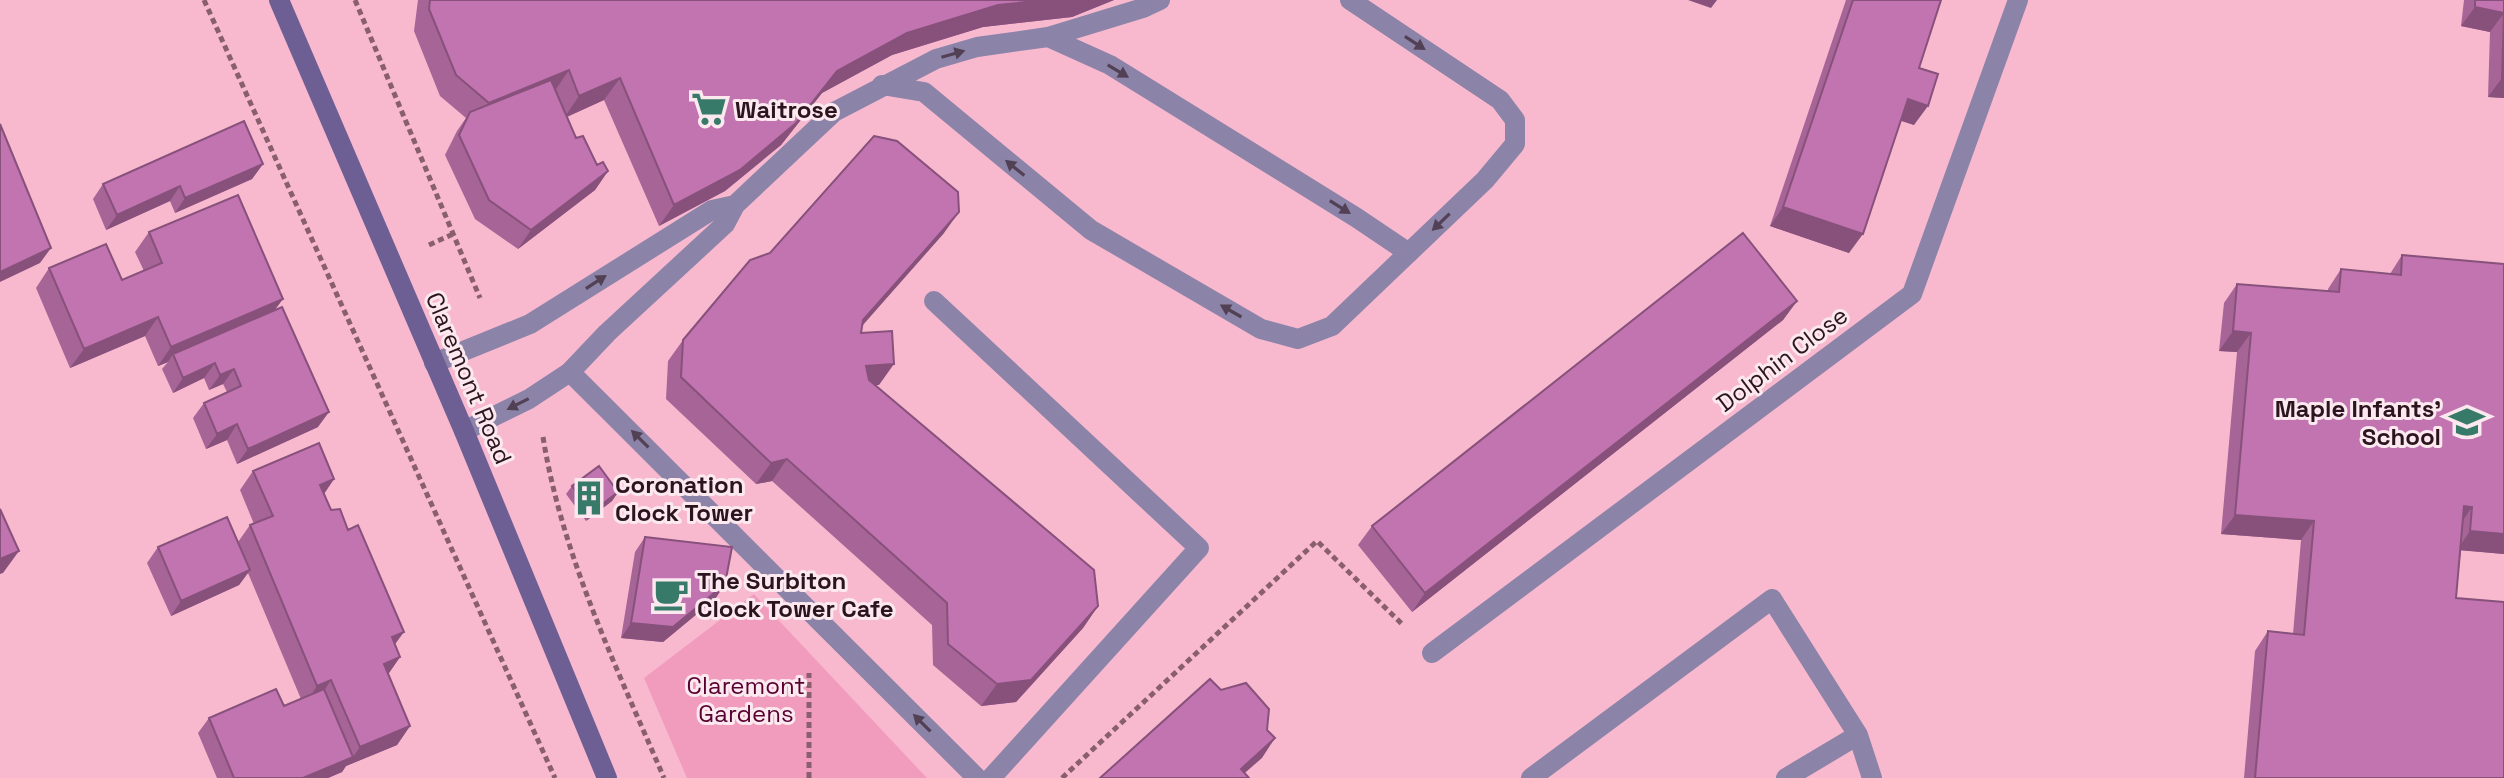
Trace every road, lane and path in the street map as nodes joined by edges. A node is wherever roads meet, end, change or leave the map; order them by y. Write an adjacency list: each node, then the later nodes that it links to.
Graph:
1 (204, 0): 22 (path)
2 (279, 0): 15 (main road, Claremont Road)
3 (355, 0): 10 (path)
4 (1160, 0): 7 (street)
5 (1350, 0): 12 (street, one-way to 12)
6 (2018, 0): 20 (street, Dolphin Close)
7 (1048, 37): 8 (street, one-way to 7); 12 (street, one-way to 12)
8 (882, 85): 9 (street); 12 (street, one-way to 8)
9 (735, 205): 15 (street, one-way to 9); 16 (street)
10 (453, 234): 11 (path); 14 (path)
11 (424, 247)
12 (1409, 253)
13 (934, 301): 27 (street)
14 (483, 304)
15 (434, 363): 18 (main road, Claremont Road)
16 (570, 372): 18 (street, one-way to 18); 19 (street, one-way to 16)
17 (541, 428): 24 (path)
18 (464, 431): 23 (main road, Claremont Road)
19 (809, 608): 25 (path); 26 (street, one-way to 19)
20 (1432, 653): 28 (path)
21 (1858, 735): 29 (street); 30 (street); 31 (street)
22 (555, 778)
23 (607, 778)
24 (664, 778)
25 (809, 778)
26 (977, 778)
27 (991, 778)
28 (1062, 778)
29 (1531, 778)
30 (1786, 778)
31 (1872, 778)

